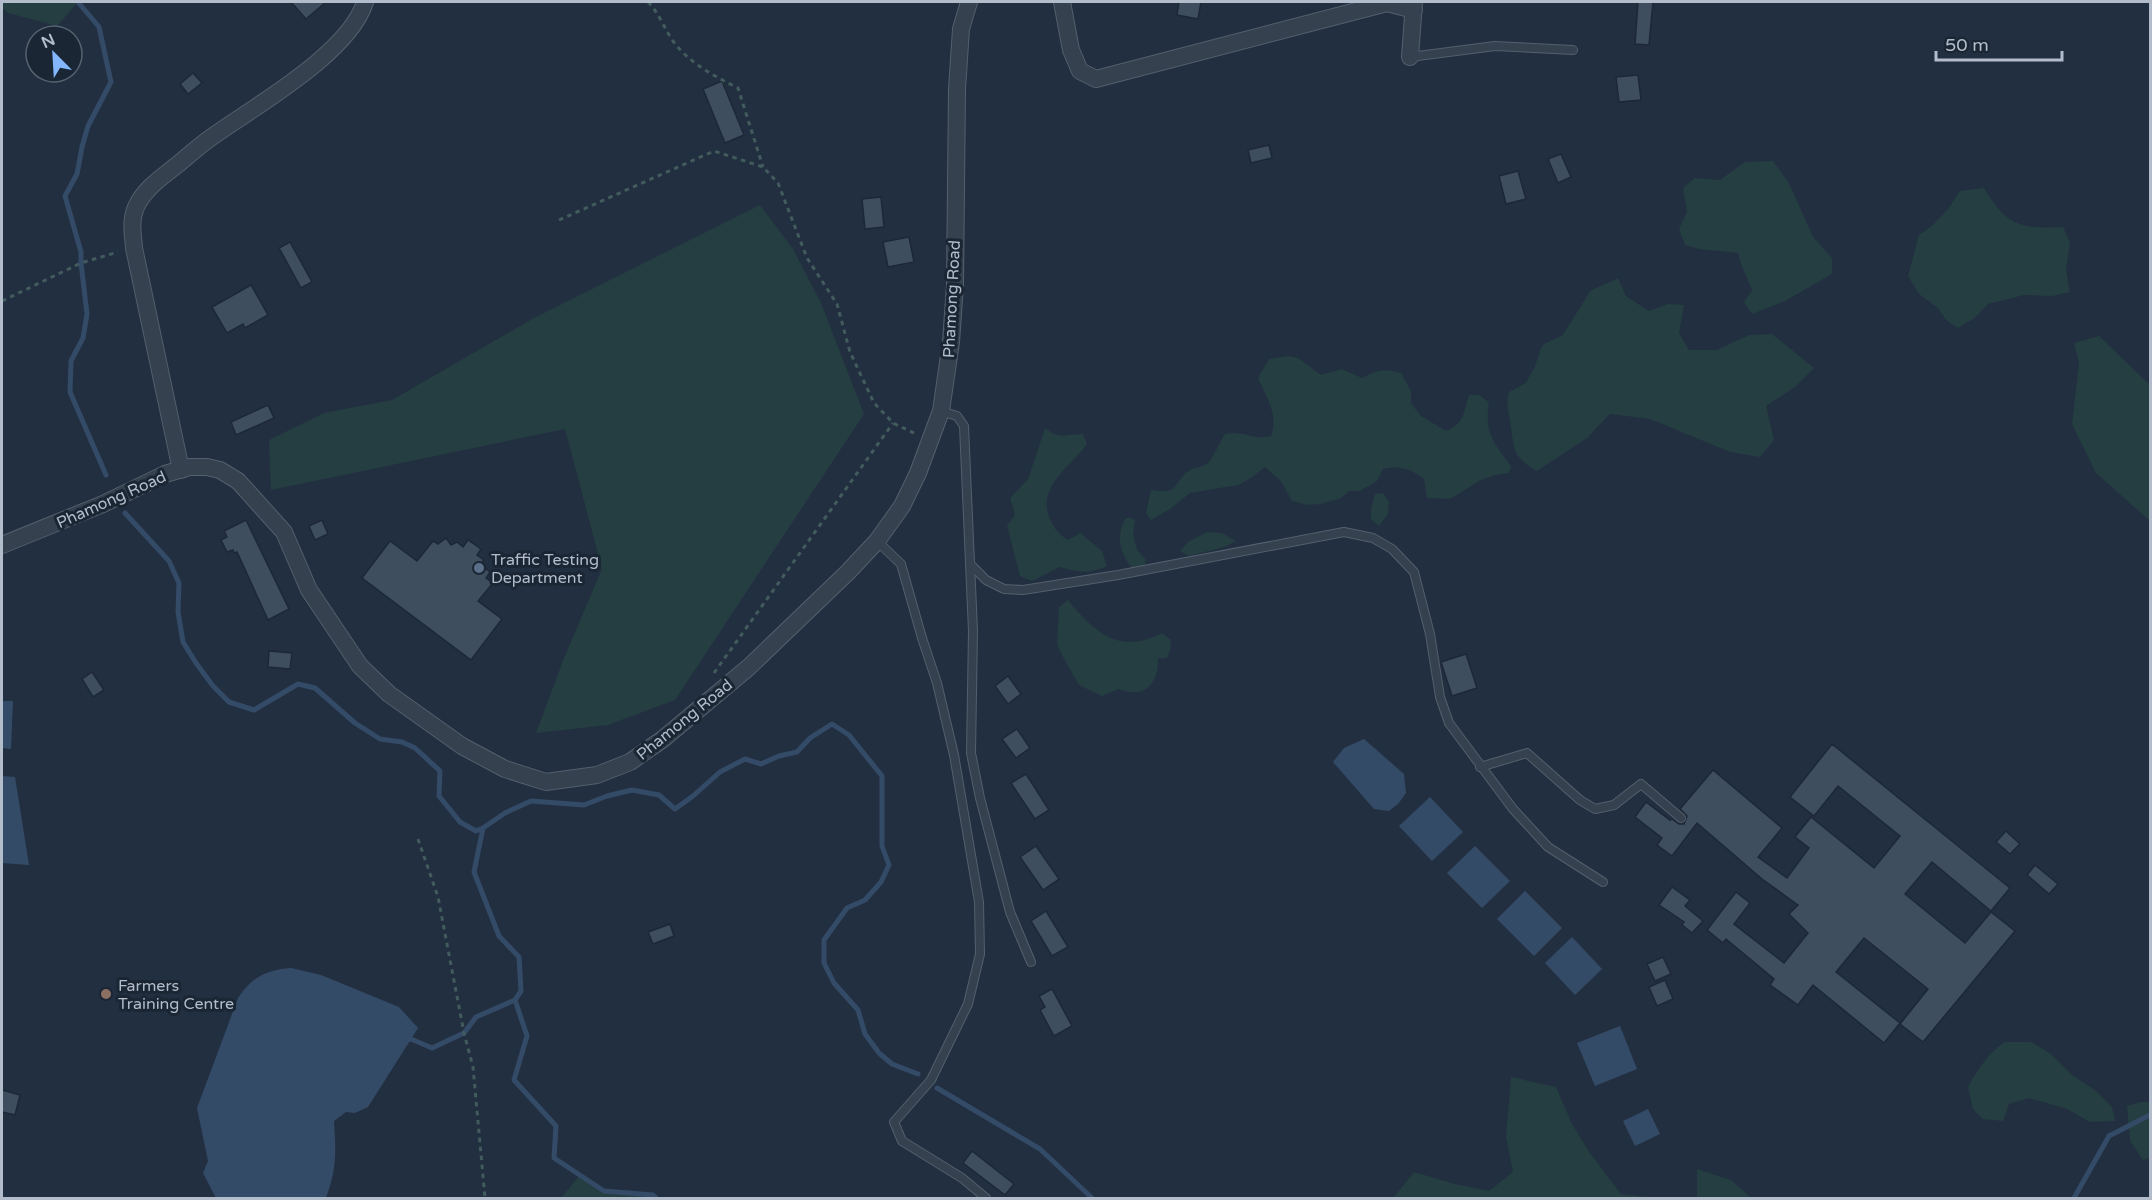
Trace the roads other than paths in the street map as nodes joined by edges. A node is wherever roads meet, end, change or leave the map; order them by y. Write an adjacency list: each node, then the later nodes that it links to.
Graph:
1 (365, 2): 8 (street)
2 (969, 2): 7 (street, Phamong Road)
3 (1062, 2): 4 (street)
4 (1414, 6): 6 (street)
5 (1573, 50): 6 (lane)
6 (1410, 57)
7 (941, 411): 9 (street, Phamong Road); 11 (lane)
8 (181, 470): 9 (street, Phamong Road); 10 (street, Phamong Road)
9 (877, 541): 16 (lane)
10 (2, 545)
11 (971, 565): 12 (lane); 15 (lane)
12 (1480, 767): 13 (lane); 14 (lane)
13 (1681, 818)
14 (1603, 882)
15 (1031, 962)
16 (986, 1198)

